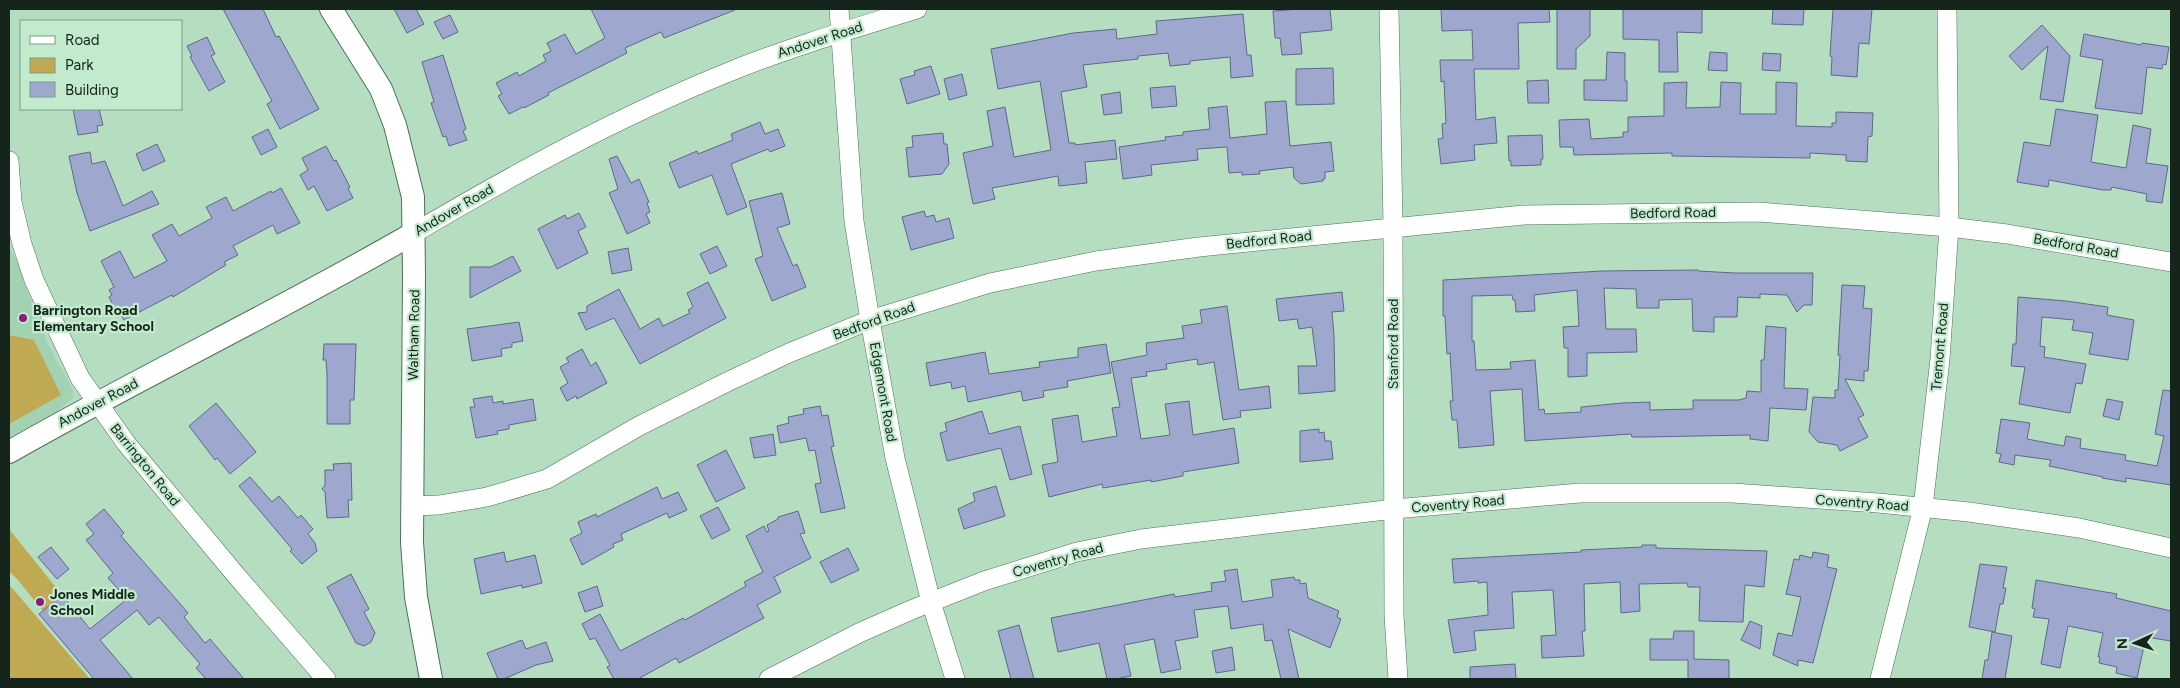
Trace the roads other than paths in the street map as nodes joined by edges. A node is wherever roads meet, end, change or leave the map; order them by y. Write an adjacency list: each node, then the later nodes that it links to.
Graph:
1 (332, 9): 10 (street, Waltham Road)
2 (839, 9): 6 (street, Edgemont Road)
3 (918, 9): 6 (street, Andover Road)
4 (1390, 9): 8 (street, Stanford Road)
5 (1947, 9): 9 (street, Tremont Road)
6 (840, 32): 10 (street, Andover Road); 12 (street, Edgemont Road)
7 (9, 161): 13 (street, Barrington Road)
8 (1393, 227): 9 (street, Bedford Road); 12 (street, Bedford Road); 17 (street, Stanford Road)
9 (1949, 227): 11 (street, Bedford Road); 16 (street, Tremont Road)
10 (414, 232): 13 (street, Andover Road); 15 (street, Waltham Road)
11 (2171, 262)
12 (870, 320): 15 (street, Bedford Road); 19 (street, Edgemont Road)
13 (96, 403): 14 (street, Andover Road); 20 (street, Barrington Road)
14 (9, 452)
15 (412, 506): 21 (street, Waltham Road)
16 (1923, 507): 17 (street, Coventry Road); 18 (street, Coventry Road); 25 (street, Tremont Road)
17 (1394, 509): 19 (street, Coventry Road); 24 (street, Stanford Road)
18 (2171, 548)
19 (931, 602): 22 (street, Coventry Road); 23 (street, Edgemont Road)
20 (326, 679)
21 (431, 679)
22 (769, 679)
23 (955, 679)
24 (1398, 679)
25 (1880, 679)

